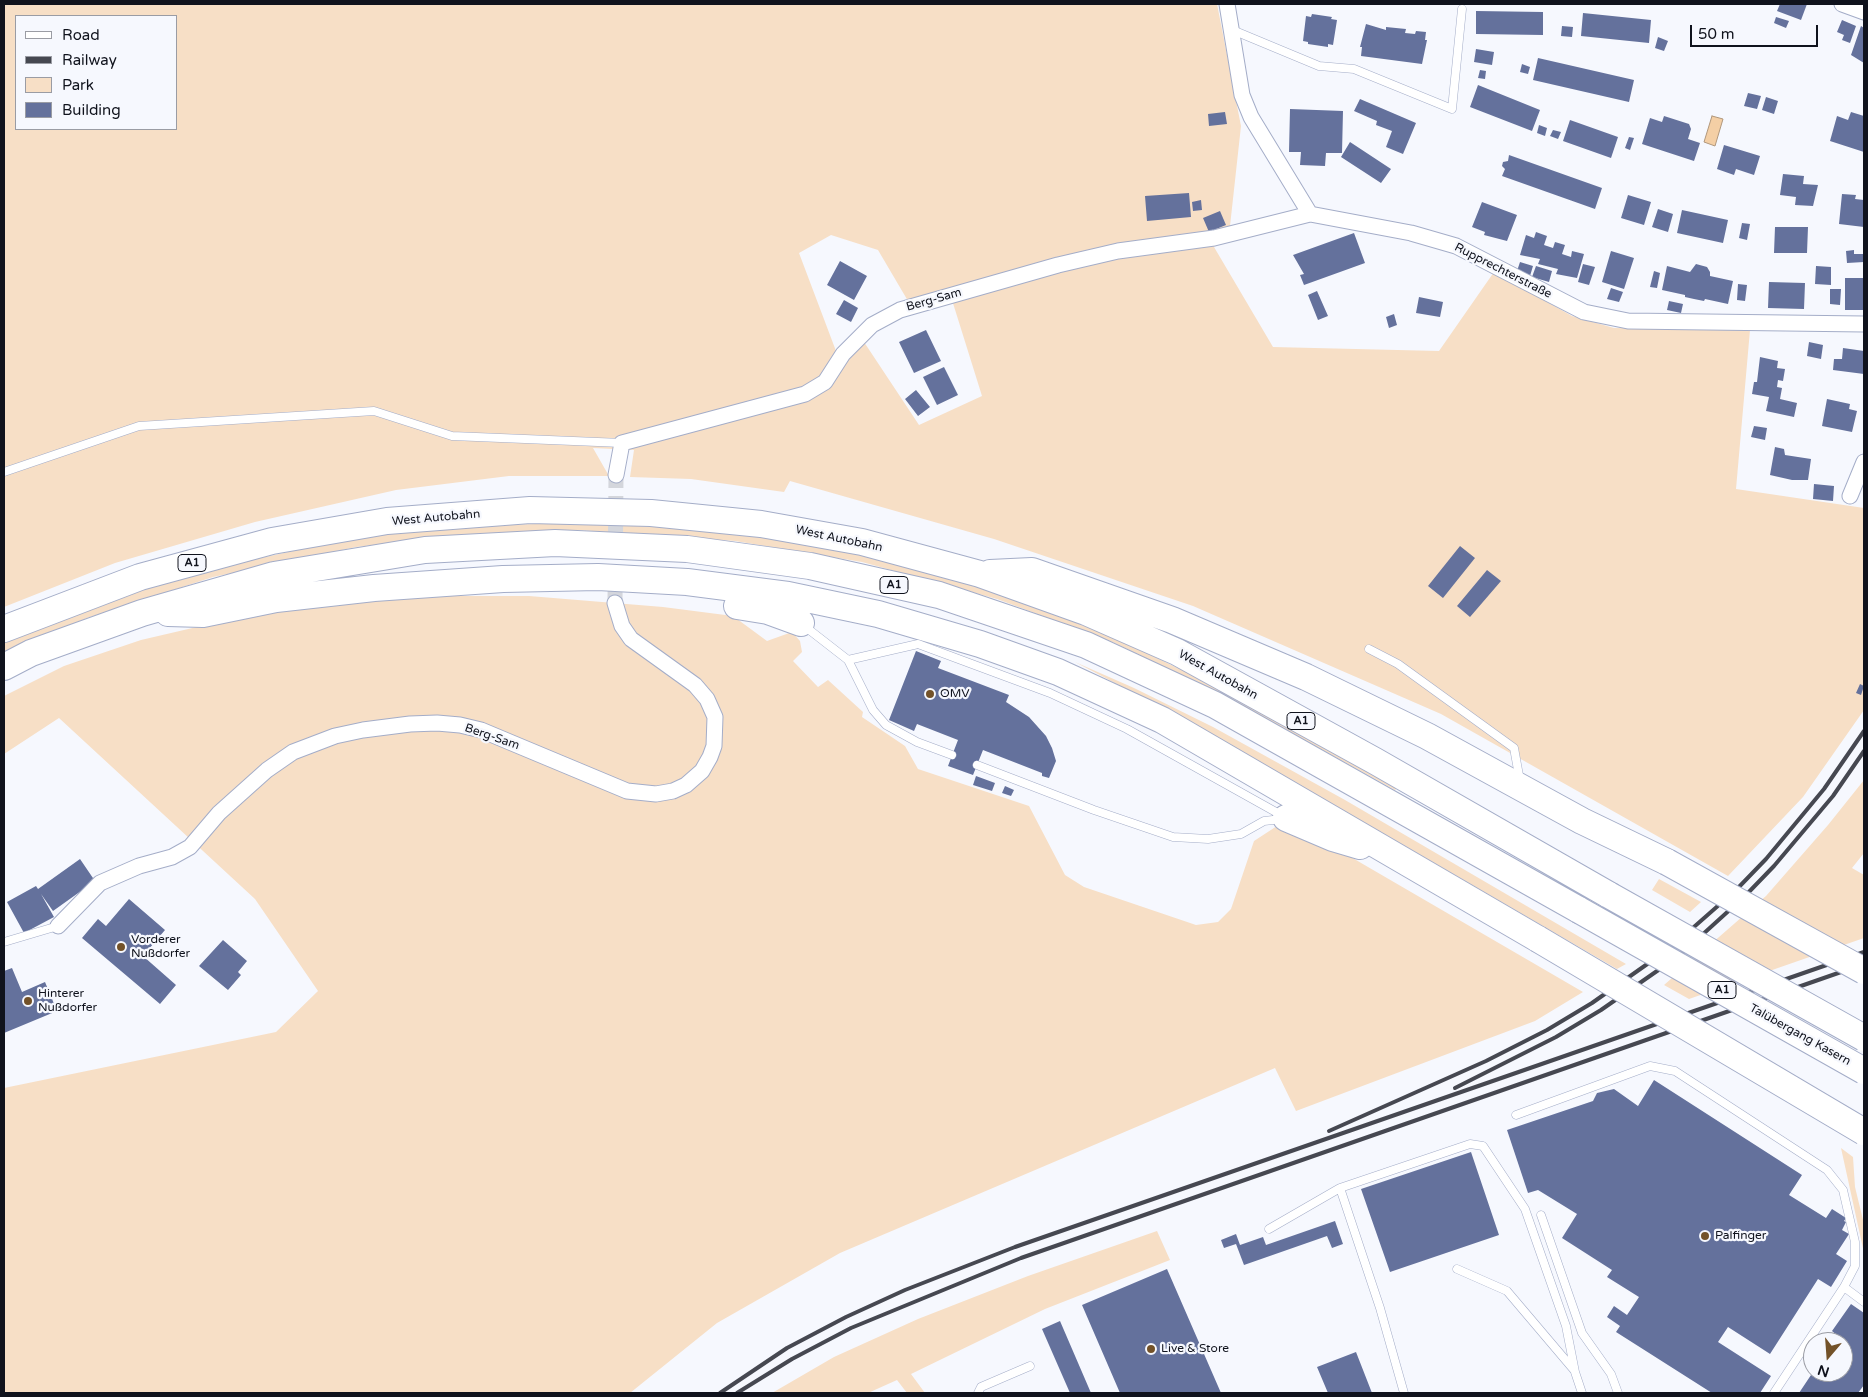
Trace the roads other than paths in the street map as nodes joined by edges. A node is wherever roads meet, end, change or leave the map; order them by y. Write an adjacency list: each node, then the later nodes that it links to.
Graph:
1 (1227, 4): 5 (street)
2 (1842, 4): 4 (street)
3 (1462, 10): 5 (lane)
4 (1864, 12)
5 (1230, 29): 6 (street)
6 (1310, 214): 7 (street, Rupprechterstraße); 8 (street, Berg-Sam)
7 (1864, 324)
8 (622, 443): 10 (lane); 11 (street)
9 (1864, 462): 12 (street)
10 (4, 472)
11 (616, 475)
12 (1850, 496)
13 (980, 574): 18 (highway, West Autobahn / A1); 24 (highway); 30 (highway, West Autobahn / A1, bridge)
14 (637, 580): 16 (highway); 17 (highway); 26 (highway)
15 (615, 603): 27 (street, Berg-Sam)
16 (142, 612): 21 (highway, A1); 31 (highway, Talübergang Kasern / A1, bridge)
17 (801, 624): 20 (lane)
18 (4, 629)
19 (1369, 649): 24 (lane)
20 (848, 660): 22 (lane); 25 (lane)
21 (4, 667)
22 (952, 756)
23 (977, 765): 25 (lane)
24 (1521, 788): 29 (highway, bridge)
25 (1286, 818): 26 (highway)
26 (1397, 857): 33 (highway, bridge)
27 (58, 926): 28 (lane)
28 (4, 942)
29 (1864, 971)
30 (1864, 1038)
31 (1864, 1071)
32 (1516, 1115): 38 (lane)
33 (1864, 1132)
34 (1340, 1188): 36 (lane); 41 (lane); 43 (lane)
35 (1542, 1215): 45 (lane)
36 (1269, 1229)
37 (1457, 1269): 41 (lane)
38 (1844, 1287): 39 (lane); 46 (lane)
39 (1864, 1302)
40 (1030, 1366): 42 (lane)
41 (1575, 1372): 44 (lane)
42 (978, 1393)
43 (1404, 1393)
44 (1582, 1393)
45 (1618, 1393)
46 (1774, 1393)

